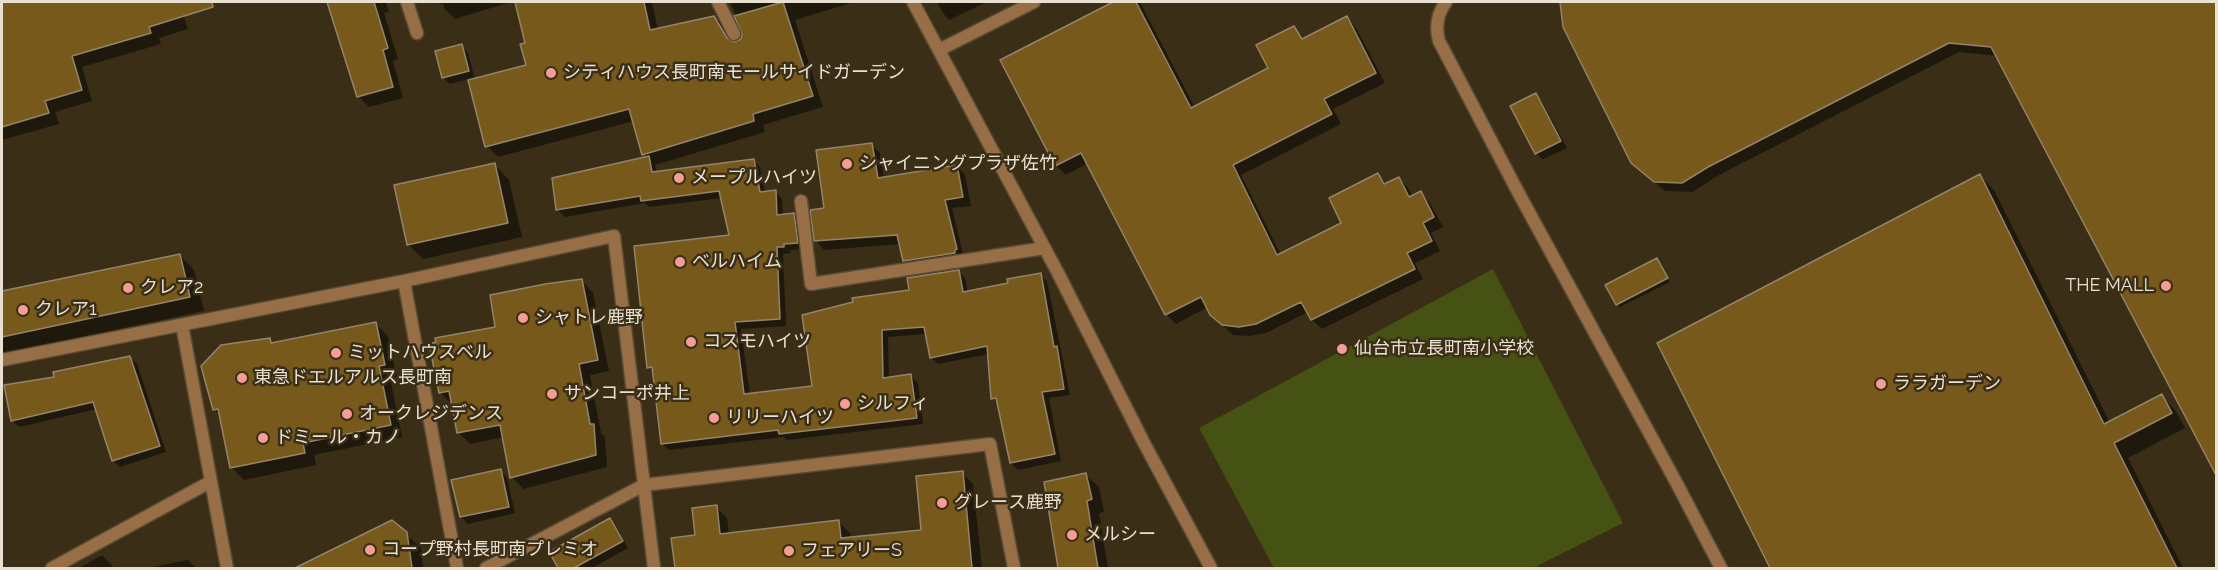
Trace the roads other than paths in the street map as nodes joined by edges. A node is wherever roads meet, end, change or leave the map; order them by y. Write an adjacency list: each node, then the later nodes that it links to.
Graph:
1 (407, 2): 6 (street)
2 (718, 2): 7 (street)
3 (913, 2): 8 (street)
4 (1034, 2): 8 (street)
5 (1446, 2): 23 (street)
6 (417, 33)
7 (734, 34)
8 (939, 50): 10 (street)
9 (801, 201): 10 (street)
10 (1045, 248): 22 (street)
11 (404, 281): 12 (street); 15 (street); 18 (street)
12 (182, 325): 13 (street); 14 (street)
13 (2, 360)
14 (210, 482): 16 (street); 17 (street)
15 (644, 485): 19 (street); 20 (street); 21 (street)
16 (52, 568)
17 (227, 568)
18 (457, 568)
19 (486, 568)
20 (654, 568)
21 (1014, 568)
22 (1211, 568)
23 (1721, 568)

